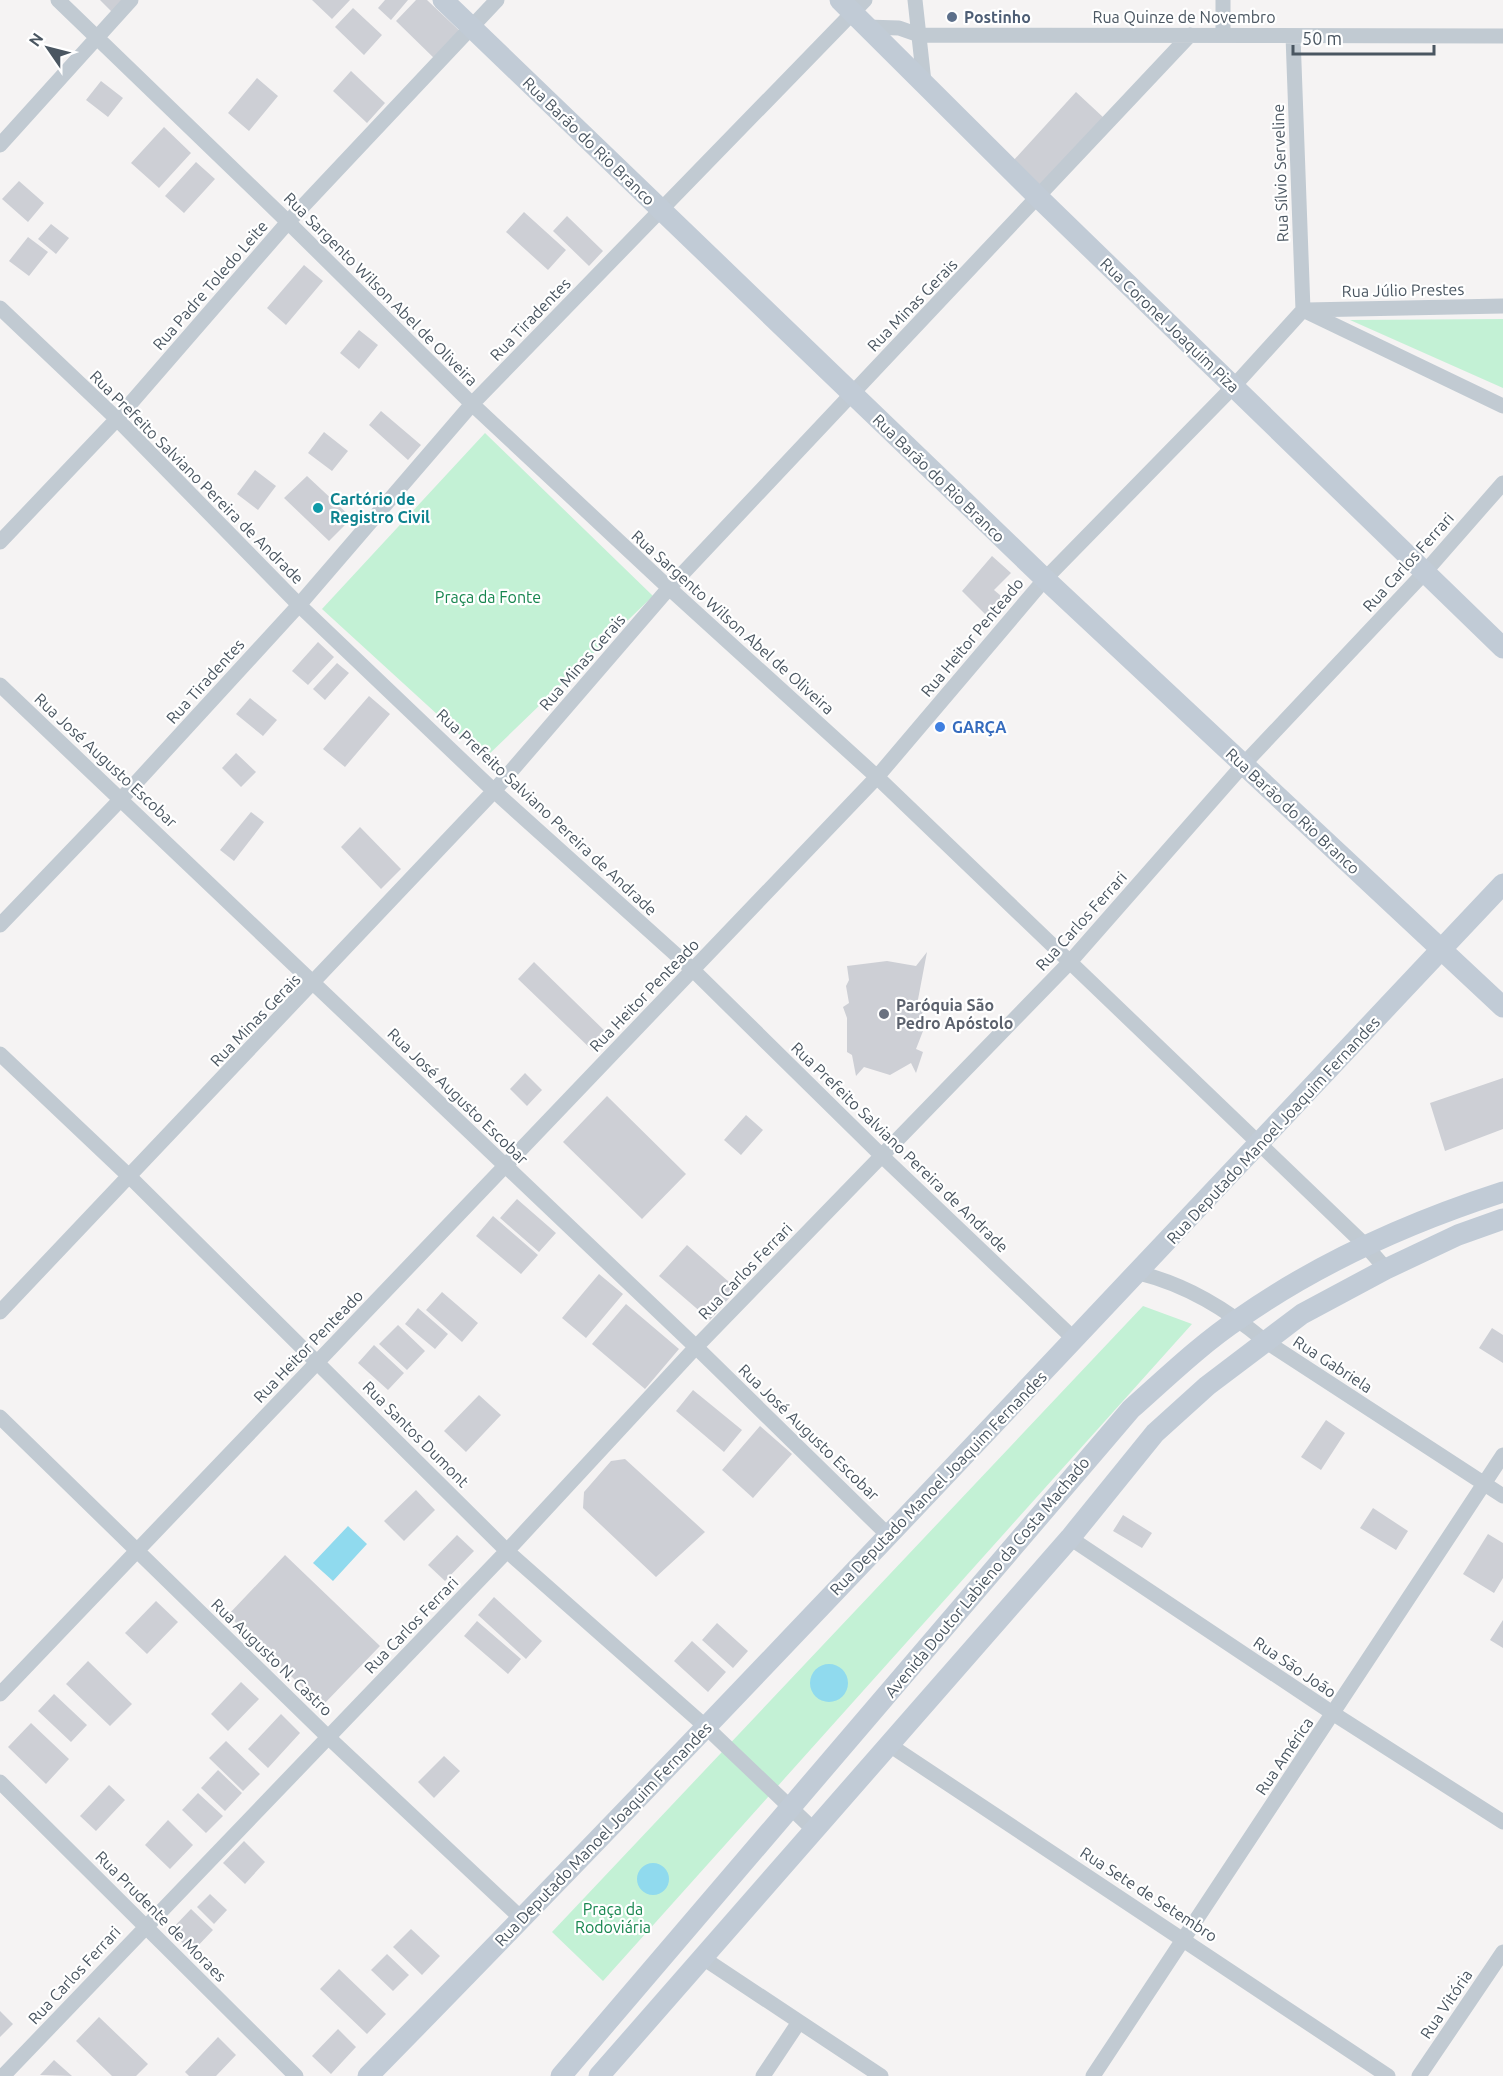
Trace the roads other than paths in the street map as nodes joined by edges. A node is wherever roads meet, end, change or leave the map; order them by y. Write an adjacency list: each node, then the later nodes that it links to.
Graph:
1 (58, 0): 14 (street, Rua Sargento Wilson Abel de Oliveira)
2 (131, 0): 14 (street)
3 (443, 0): 8 (main road, Rua Barão do Rio Branco)
4 (497, 0): 8 (street, Rua Padre Toledo Leite)
5 (915, 0): 10 (street)
6 (1223, 0): 9 (street)
7 (856, 10): 10 (street, Rua Quinze de Novembro); 15 (main road, Rua Coronel Joaquim Piza); 18 (street, Rua Tiradentes)
8 (471, 27): 18 (main road, Rua Barão do Rio Branco); 19 (street, Rua Padre Toledo Leite)
9 (1223, 34): 11 (street, Rua Quinze de Novembro); 12 (street, Rua Quinze de Novembro)
10 (919, 35): 11 (street, Rua Quinze de Novembro); 15 (street)
11 (1190, 35): 17 (street, Rua Minas Gerais)
12 (1293, 36): 13 (street, Rua Quinze de Novembro); 22 (street, Rua Sílvio Serveline)
13 (1503, 36)
14 (96, 37): 16 (street); 19 (street, Rua Sargento Wilson Abel de Oliveira)
15 (924, 82): 17 (main road, Rua Coronel Joaquim Piza)
16 (0, 145)
17 (1039, 198): 23 (main road, Rua Coronel Joaquim Piza); 24 (street, Rua Minas Gerais)
18 (661, 210): 24 (main road, Rua Barão do Rio Branco); 25 (street, Rua Tiradentes)
19 (288, 222): 25 (street, Rua Sargento Wilson Abel de Oliveira); 27 (street, Rua Padre Toledo Leite)
20 (1503, 306): 22 (street, Rua Júlio Prestes)
21 (0, 308): 27 (street, Rua Prefeito Salviano Pereira de Andrade)
22 (1303, 310): 23 (street, Rua Heitor Penteado); 26 (street)
23 (1233, 387): 30 (main road, Rua Coronel Joaquim Piza); 31 (street, Rua Heitor Penteado)
24 (852, 394): 31 (main road, Rua Barão do Rio Branco); 32 (street, Rua Minas Gerais)
25 (472, 404): 32 (street, Rua Sargento Wilson Abel de Oliveira); 33 (street, Rua Tiradentes)
26 (1503, 406)
27 (117, 420): 29 (street, Rua Padre Toledo Leite); 33 (street, Rua Prefeito Salviano Pereira de Andrade)
28 (1503, 483): 30 (street, Rua Carlos Ferrari)
29 (0, 542)
30 (1425, 572): 34 (main road, Rua Coronel Joaquim Piza); 36 (street, Rua Carlos Ferrari)
31 (1045, 579): 36 (main road, Rua Barão do Rio Branco); 37 (street, Rua Heitor Penteado)
32 (669, 588): 37 (street, Rua Sargento Wilson Abel de Oliveira); 38 (street, Rua Minas Gerais)
33 (299, 605): 38 (street, Rua Prefeito Salviano Pereira de Andrade); 39 (street, Rua Tiradentes)
34 (1503, 648)
35 (0, 685): 39 (street, Rua José Augusto Escobar)
36 (1243, 765): 42 (main road, Rua Barão do Rio Branco); 43 (street, Rua Carlos Ferrari)
37 (877, 777): 43 (street, Rua Sargento Wilson Abel de Oliveira); 44 (street, Rua Heitor Penteado)
38 (494, 791): 44 (street, Rua Prefeito Salviano Pereira de Andrade); 45 (street, Rua Minas Gerais)
39 (122, 798): 41 (street, Rua Tiradentes); 45 (street, Rua José Augusto Escobar)
40 (1503, 884): 42 (main road, Rua Deputado Manoel Joaquim Fernandes)
41 (0, 926)
42 (1443, 948): 46 (main road, Rua Barão do Rio Branco); 48 (main road, Rua Deputado Manoel Joaquim Fernandes)
43 (1069, 963): 48 (street, Rua Sargento Wilson Abel de Oliveira); 49 (street, Rua Carlos Ferrari)
44 (693, 970): 49 (street, Rua Prefeito Salviano Pereira de Andrade); 50 (street, Rua Heitor Penteado)
45 (314, 984): 50 (street, Rua José Augusto Escobar); 51 (street, Rua Minas Gerais)
46 (1503, 1007)
47 (0, 1054): 51 (street, Rua Santos Dumont)
48 (1260, 1145): 54 (street, Rua Sargento Wilson Abel de Oliveira); 56 (main road, Rua Deputado Manoel Joaquim Fernandes)
49 (882, 1156): 59 (street, Rua Prefeito Salviano Pereira de Andrade); 61 (street, Rua Carlos Ferrari)
50 (505, 1166): 61 (street, Rua José Augusto Escobar); 62 (street, Rua Heitor Penteado)
51 (130, 1178): 57 (street, Rua Minas Gerais); 62 (street, Rua Santos Dumont)
52 (1503, 1192): 54 (main road, Avenida Doutor Labieno da Costa Machado)
53 (1503, 1219): 55 (main road, Avenida Doutor Labieno da Costa Machado)
54 (1366, 1246): 55 (street, Rua Sargento Wilson Abel de Oliveira); 58 (main road, Avenida Doutor Labieno da Costa Machado)
55 (1386, 1269): 60 (main road, Avenida Doutor Labieno da Costa Machado)
56 (1139, 1273): 58 (street, Rua Gabriela); 59 (main road, Rua Deputado Manoel Joaquim Fernandes)
57 (0, 1312)
58 (1238, 1319): 60 (street, Rua Gabriela); 77 (main road, Avenida Doutor Labieno da Costa Machado)
59 (1074, 1339): 67 (main road, Rua Deputado Manoel Joaquim Fernandes)
60 (1265, 1341): 65 (street, Rua Gabriela); 68 (main road, Avenida Doutor Labieno da Costa Machado)
61 (696, 1347): 67 (street, Rua José Augusto Escobar); 70 (street, Rua Carlos Ferrari)
62 (318, 1362): 69 (street, Rua Heitor Penteado); 70 (street, Rua Santos Dumont)
63 (0, 1418): 69 (street, Rua Augusto N. Castro)
64 (1503, 1455): 65 (street, Rua América)
65 (1484, 1484): 66 (street, Rua Gabriela); 72 (street, Rua América)
66 (1503, 1496)
67 (888, 1535): 73 (main road, Rua Deputado Manoel Joaquim Fernandes)
68 (1070, 1538): 72 (street, Rua São João); 75 (main road, Avenida Doutor Labieno da Costa Machado)
69 (137, 1551): 71 (street, Rua Heitor Penteado); 74 (street, Rua Augusto N. Castro)
70 (507, 1551): 73 (street, Rua Santos Dumont); 74 (street, Rua Carlos Ferrari)
71 (0, 1694)
72 (1334, 1714): 78 (street, Rua São João); 82 (street, Rua América)
73 (706, 1727): 77 (street, Rua Santos Dumont); 80 (main road, Rua Deputado Manoel Joaquim Fernandes)
74 (328, 1737): 80 (street, Rua Augusto N. Castro); 81 (street, Rua Carlos Ferrari)
75 (888, 1744): 79 (main road, Avenida Doutor Labieno da Costa Machado); 82 (street, Rua Sete de Setembro)
76 (0, 1782): 81 (street, Rua Prudente de Moraes)
77 (790, 1808): 79 (street, Rua Santos Dumont); 89 (main road, Avenida Doutor Labieno da Costa Machado)
78 (1503, 1822)
79 (814, 1830): 84 (main road, Avenida Doutor Labieno da Costa Machado)
80 (522, 1919): 88 (main road, Rua Deputado Manoel Joaquim Fernandes)
81 (146, 1925): 86 (street, Rua Carlos Ferrari); 87 (street, Rua Prudente de Moraes)
82 (1183, 1938): 93 (street, Rua América); 94 (street, Rua Sete de Setembro)
83 (1503, 1952): 95 (street, Rua Vitória)
84 (702, 1958): 85 (street); 90 (main road, Avenida Doutor Labieno da Costa Machado)
85 (799, 2022): 91 (street); 92 (street)
86 (3, 2076)
87 (296, 2076)
88 (368, 2076)
89 (561, 2076)
90 (599, 2076)
91 (763, 2076)
92 (881, 2076)
93 (1093, 2076)
94 (1388, 2076)
95 (1419, 2076)

